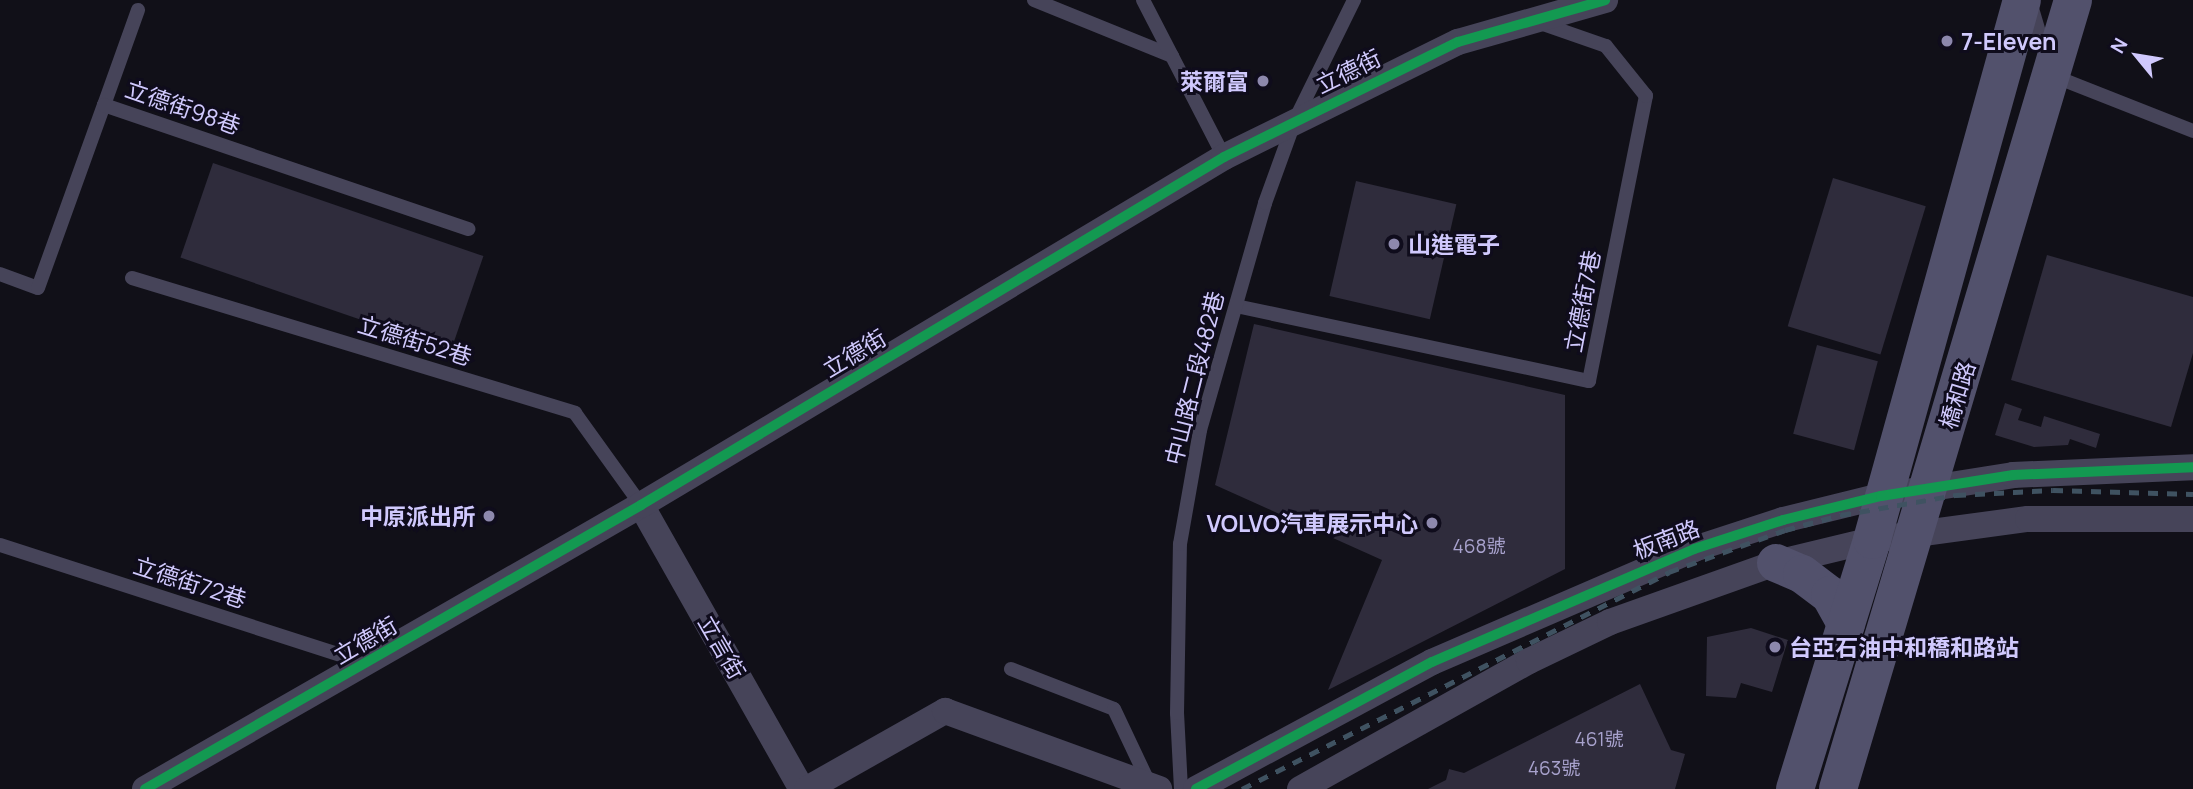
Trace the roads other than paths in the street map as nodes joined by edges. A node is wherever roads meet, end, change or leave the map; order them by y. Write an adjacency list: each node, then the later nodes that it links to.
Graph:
1 (1034, 0): 10 (lane)
2 (1143, 0): 10 (lane)
3 (1354, 0): 13 (lane, 中山路二段482巷)
4 (1605, 0): 9 (street, 立德街)
5 (2022, 0): 22 (street, 橋和路)
6 (2029, 0): 11 (lane)
7 (2073, 0): 11 (street, 橋和路)
8 (138, 10): 12 (lane)
9 (1533, 20): 13 (street, 立德街); 19 (lane, 立德街7巷)
10 (1172, 56): 15 (lane)
11 (2052, 76): 14 (lane); 21 (street, 橋和路)
12 (104, 105): 16 (lane, 立德街98巷); 17 (lane, 立德街98巷)
13 (1295, 120): 15 (street, 立德街); 19 (lane, 中山路二段482巷)
14 (2193, 131)
15 (1224, 157): 23 (street, 立德街)
16 (469, 229)
17 (0, 274)
18 (132, 278): 23 (lane, 立德街52巷)
19 (1236, 306): 35 (lane, 中山路二段482巷)
20 (2193, 467): 21 (street, 板南路)
21 (1930, 487): 22 (street, 板南路); 25 (street, 橋和路)
22 (1881, 496): 26 (street, 橋和路); 36 (street, 板南路)
23 (641, 505): 30 (street, 立德街); 34 (street, 立言街)
24 (2193, 519): 25 (street)
25 (1917, 532): 26 (street); 39 (street, 橋和路)
26 (1872, 540): 28 (street); 29 (street, 橋和路)
27 (0, 545): 30 (lane, 立德街72巷)
28 (1776, 563): 29 (street); 37 (street)
29 (1846, 624): 38 (street, 橋和路)
30 (367, 663): 33 (street, 立德街)
31 (1011, 668): 32 (lane)
32 (1155, 788): 34 (street)
33 (145, 789)
34 (804, 789)
35 (1181, 789)
36 (1196, 789)
37 (1300, 789)
38 (1795, 789)
39 (1838, 789)

